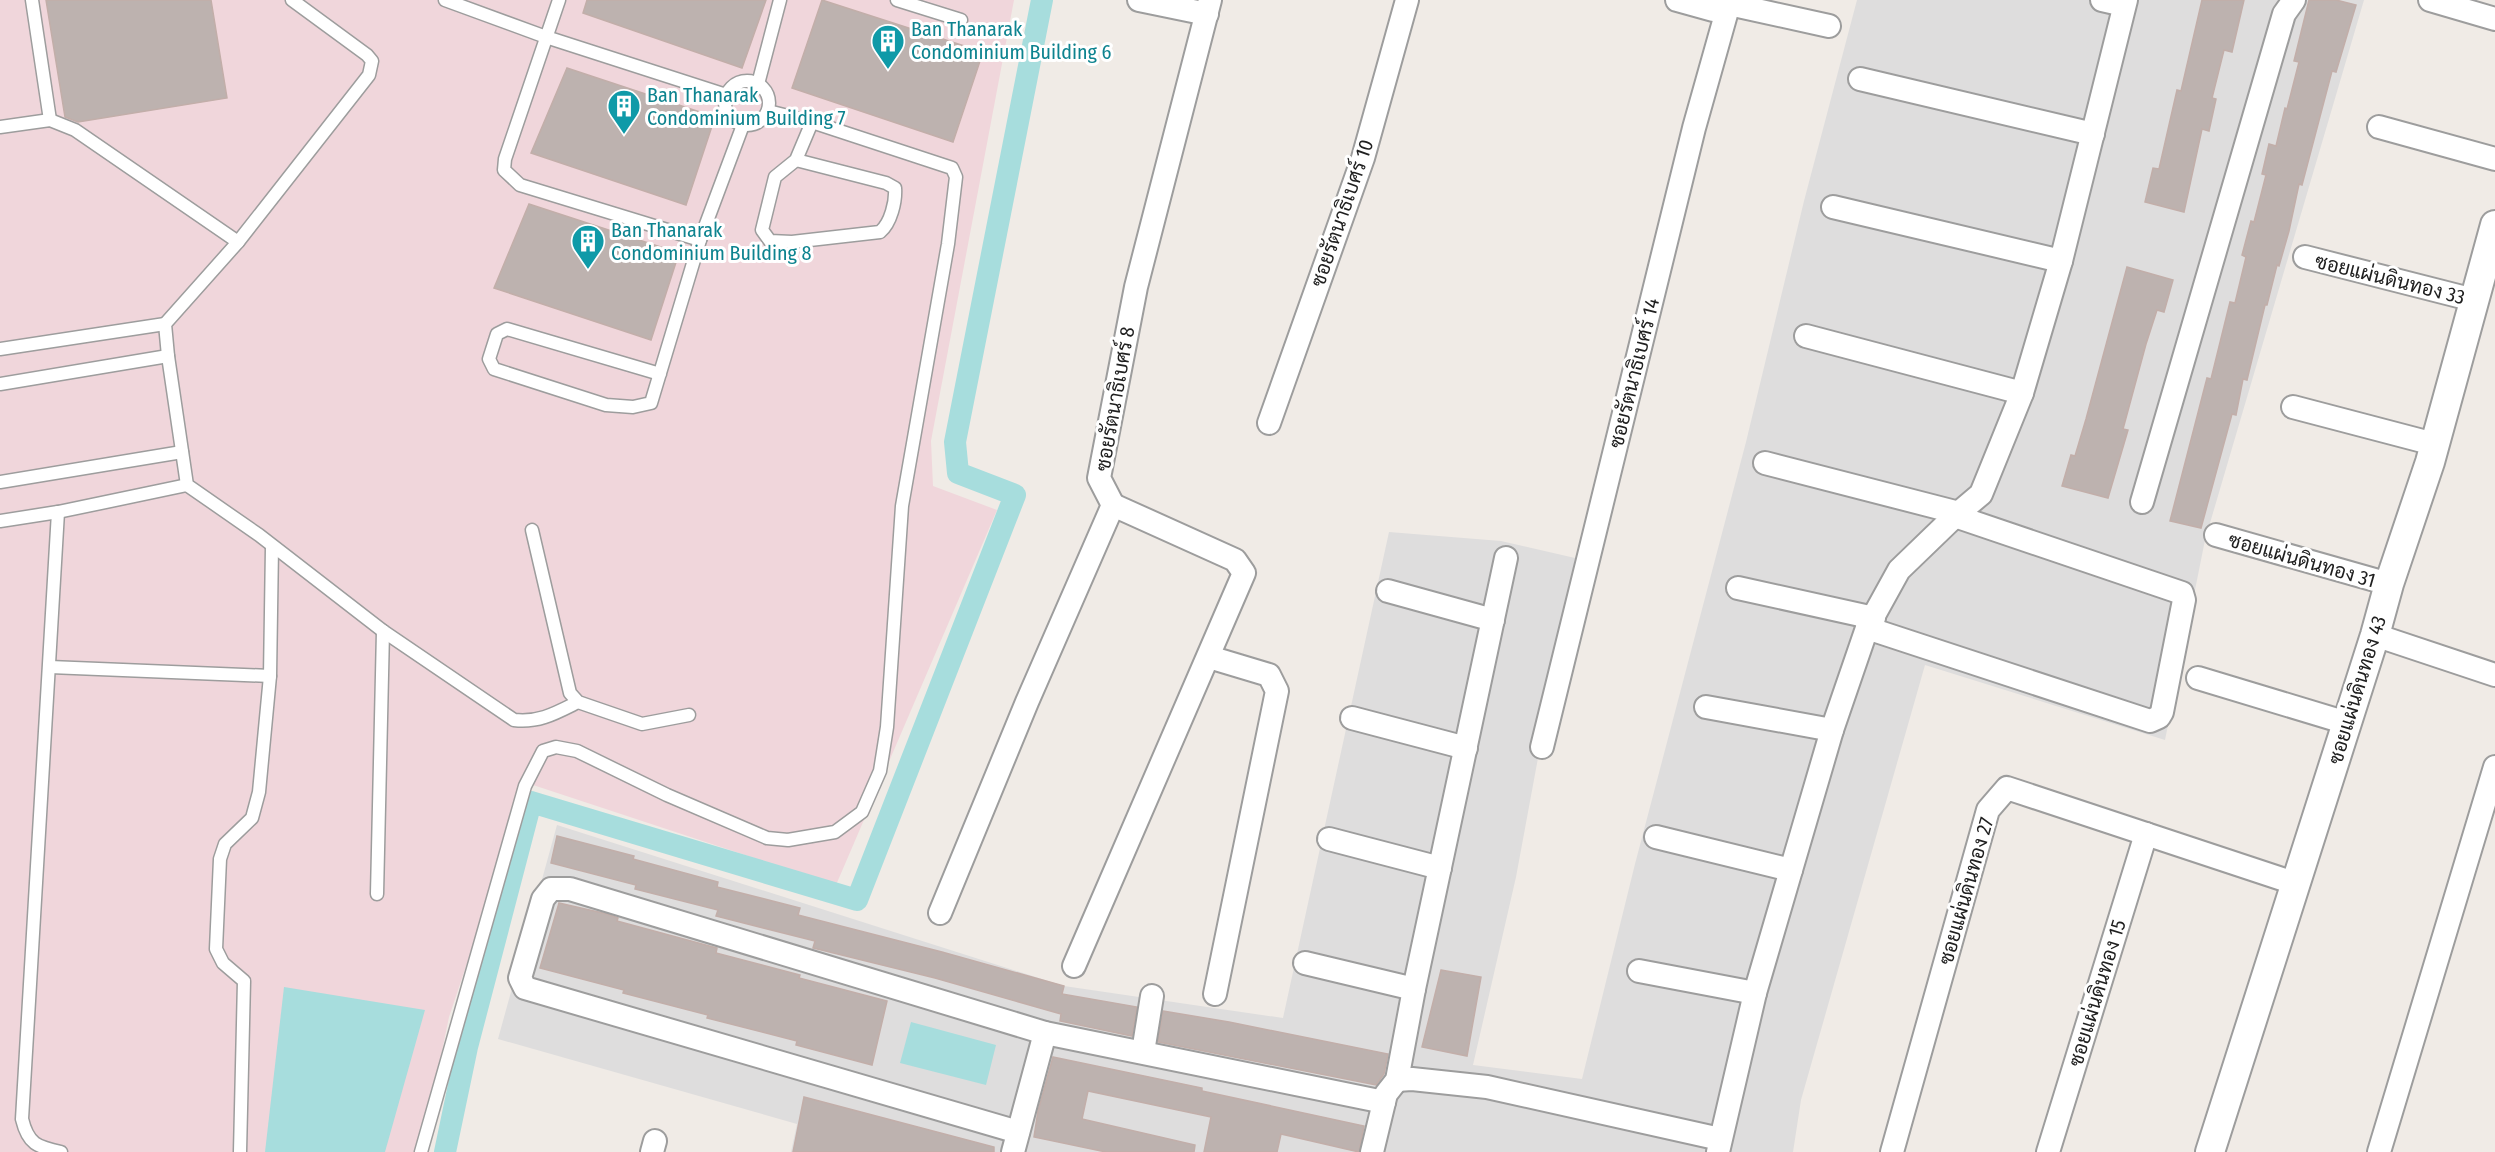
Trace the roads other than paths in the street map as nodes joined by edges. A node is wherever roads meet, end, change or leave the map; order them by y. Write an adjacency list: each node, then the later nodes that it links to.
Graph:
1 (32, 0): 24 (lane)
2 (292, 0): 35 (lane)
3 (445, 0): 19 (lane)
4 (559, 0): 19 (lane)
5 (780, 0): 21 (lane)
6 (897, 0): 17 (lane)
7 (1139, 0): 15 (street)
8 (1407, 0): 47 (street, ซอยรัตนาธิเบศร์ 10)
9 (1677, 0): 12 (street)
10 (2102, 0): 13 (street)
11 (2430, 0): 16 (street)
12 (1729, 2): 18 (street); 80 (street, ซอยรัตนาธิเบศร์ 14)
13 (2125, 3): 29 (street)
14 (2286, 5): 53 (street)
15 (1208, 7): 54 (street, ซอยรัตนาธิเบศร์ 8)
16 (2495, 19)
17 (961, 20)
18 (1829, 26)
19 (546, 37): 22 (lane); 34 (lane)
20 (1860, 79): 29 (street)
21 (758, 84): 22 (lane); 23 (lane)
22 (726, 95): 26 (lane)
23 (768, 111): 25 (lane); 26 (lane)
24 (50, 120): 28 (lane); 35 (lane)
25 (812, 122): 31 (lane); 106 (lane)
26 (743, 125): 34 (lane)
27 (2379, 127): 30 (street)
28 (0, 128)
29 (2092, 134): 37 (street)
30 (2495, 159)
31 (796, 160): 31 (lane)
32 (1833, 207): 37 (street)
33 (2495, 225): 38 (street, ซอยแผ่นดินทอง 43)
34 (700, 240): 43 (lane)
35 (238, 243): 39 (lane)
36 (2305, 257): 38 (street, ซอยแผ่นดินทอง 33)
37 (2061, 261): 45 (street)
38 (2474, 300): 48 (street, ซอยแผ่นดินทอง 43)
39 (165, 324): 41 (lane); 42 (lane)
40 (1806, 336): 45 (street)
41 (0, 349)
42 (168, 356): 44 (lane); 49 (lane)
43 (660, 374): 43 (lane)
44 (0, 384)
45 (2022, 393): 56 (street)
46 (2293, 407): 48 (street)
47 (1269, 423)
48 (2434, 444): 62 (street, ซอยแผ่นดินทอง 43)
49 (182, 452): 51 (lane); 52 (lane)
50 (1765, 463): 56 (street)
51 (0, 482)
52 (187, 486): 55 (lane); 60 (lane)
53 (2142, 502)
54 (1113, 505): 69 (street); 90 (street)
55 (58, 512): 57 (lane); 70 (lane)
56 (1957, 514): 66 (street); 66 (street)
57 (0, 521)
58 (532, 530): 74 (lane)
59 (2216, 535): 62 (street, ซอยแผ่นดินทอง 31)
60 (272, 547): 67 (lane); 72 (lane)
61 (1506, 558): 65 (street)
62 (2389, 585): 68 (street, ซอยแผ่นดินทอง 43)
63 (1738, 588): 66 (street)
64 (1388, 591): 65 (street)
65 (1493, 620): 81 (street)
66 (1870, 623): 79 (street)
67 (383, 631): 74 (lane); 89 (lane)
68 (2375, 635): 71 (street); 78 (street, ซอยแผ่นดินทอง 43)
69 (1209, 657): 92 (street); 96 (street)
70 (50, 667): 72 (lane); 104 (lane)
71 (2495, 675)
72 (270, 676): 105 (lane)
73 (2198, 678): 78 (street)
74 (578, 702): 76 (lane)
75 (1706, 707): 79 (street)
76 (690, 715)
77 (1352, 718): 81 (street)
78 (2347, 723): 88 (street, ซอยแผ่นดินทอง 43)
79 (1832, 730): 87 (street)
80 (1542, 747)
81 (1466, 748): 86 (street)
82 (2495, 767): 111 (street)
83 (2146, 834): 88 (street, ซอยแผ่นดินทอง 27); 108 (street, ซอยแผ่นดินทอง 27); 109 (street, ซอยแผ่นดินทอง 15)
84 (1656, 837): 87 (street)
85 (1329, 839): 86 (street)
86 (1440, 868): 94 (street)
87 (1791, 870): 95 (street)
88 (2294, 883): 110 (street, ซอยแผ่นดินทอง 43)
89 (377, 894)
90 (940, 913)
91 (1305, 963): 94 (street)
92 (1074, 966)
93 (1639, 971): 95 (street)
94 (1414, 989): 100 (street)
95 (1755, 993): 103 (street)
96 (1215, 994)
97 (1152, 996): 99 (street)
98 (1045, 1033): 99 (street); 102 (street); 102 (street)
99 (1143, 1052): 101 (street)
100 (1397, 1080): 101 (street); 103 (street)
101 (1384, 1102): 107 (street)
102 (1016, 1142)
103 (1719, 1146)
104 (61, 1152)
105 (240, 1152)
106 (421, 1152)
107 (1372, 1152)
108 (1892, 1152)
109 (2049, 1152)
110 (2210, 1152)
111 (2379, 1152)

